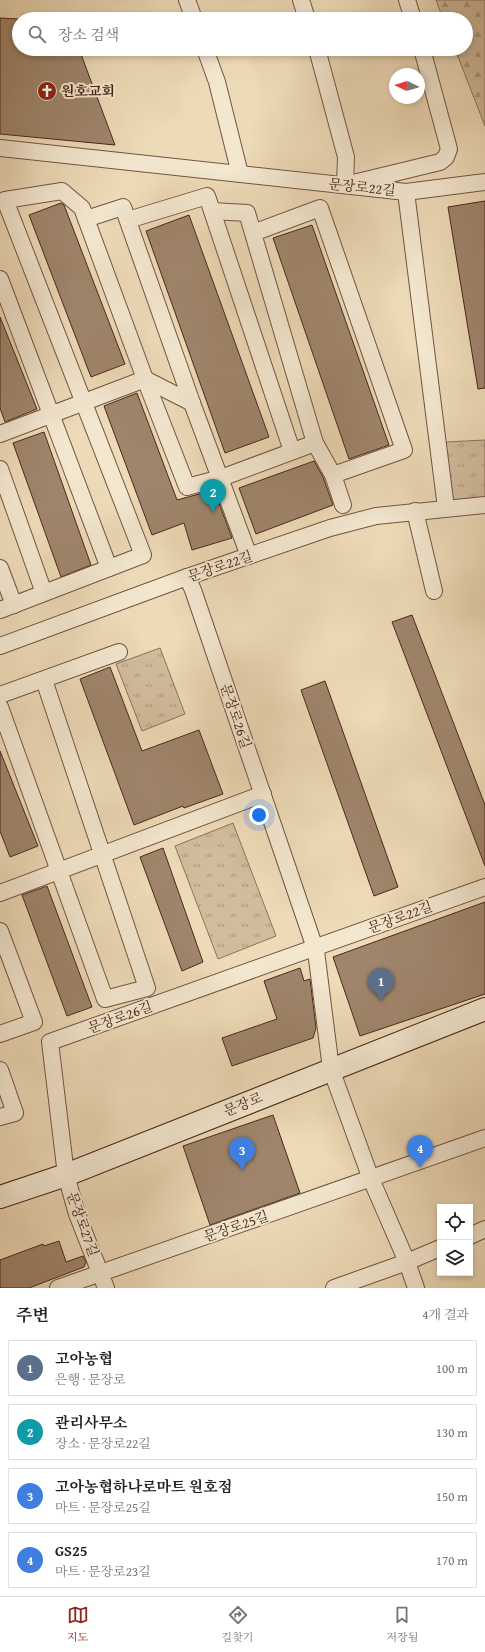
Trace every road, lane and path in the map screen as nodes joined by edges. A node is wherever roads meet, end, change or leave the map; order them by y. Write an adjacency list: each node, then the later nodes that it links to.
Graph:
1 (187, 0): 4 (street)
2 (301, 0): 5 (street)
3 (407, 0): 6 (street)
4 (191, 12)
5 (305, 12)
6 (411, 12)
7 (208, 56): 11 (street)
8 (319, 56): 13 (street)
9 (424, 56): 13 (street)
10 (0, 148): 11 (street, 문장로22길)
11 (240, 174): 13 (street, 문장로22길)
12 (485, 182): 14 (street)
13 (345, 185): 14 (street, 문장로22길)
14 (406, 192): 33 (street, 문장로22길)
15 (2, 200): 17 (street); 22 (street)
16 (212, 211): 18 (street); 19 (street); 27 (street)
17 (86, 219): 18 (street); 21 (street)
18 (128, 220): 23 (street)
19 (253, 233): 26 (street); 29 (street)
20 (0, 279): 24 (street)
21 (145, 378): 22 (street); 23 (street); 30 (street)
22 (85, 401): 24 (street); 37 (street)
23 (192, 403): 30 (street)
24 (52, 414): 25 (street); 37 (street)
25 (0, 434)
26 (315, 443): 27 (street); 29 (street)
27 (292, 452): 30 (street)
28 (0, 469): 40 (street)
29 (333, 475): 31 (street)
30 (221, 478): 35 (street)
31 (343, 505)
32 (485, 505): 33 (street, 문장로22길)
33 (446, 508): 34 (street, 문장로22길)
34 (415, 511): 35 (street, 문장로22길); 39 (street)
35 (249, 556): 38 (street, 문장로22길)
36 (0, 568): 41 (street)
37 (110, 568): 40 (street)
38 (187, 577): 42 (street, 문장로22길); 47 (street, 문장로26길)
39 (434, 590)
40 (44, 593): 41 (street)
41 (7, 608)
42 (0, 646)
43 (120, 652): 44 (street)
44 (44, 680): 45 (street); 48 (street)
45 (0, 695)
46 (0, 707): 49 (street)
47 (263, 794): 48 (street); 53 (street, 문장로26길)
48 (102, 854): 49 (street); 49 (street)
49 (59, 871): 51 (street)
50 (485, 887): 53 (street, 문장로22길)
51 (0, 893)
52 (0, 931): 55 (street)
53 (315, 948): 56 (street, 문장로26길); 60 (street, 문장로26길)
54 (485, 1009): 56 (street, 문장로)
55 (0, 1034)
56 (331, 1069): 60 (street, 문장로); 61 (street)
57 (0, 1070): 58 (street)
58 (0, 1117)
59 (485, 1138): 61 (street, 문장로25길)
60 (66, 1175): 62 (street, 문장로); 67 (street, 문장로27길)
61 (371, 1179): 66 (street); 67 (street, 문장로25길)
62 (0, 1197)
63 (485, 1229): 64 (street)
64 (473, 1235)
65 (437, 1249): 66 (street)
66 (407, 1262): 69 (street); 70 (street)
67 (104, 1281): 68 (street, 문장로27길)
68 (58, 1288)
69 (334, 1288)
70 (416, 1288)

